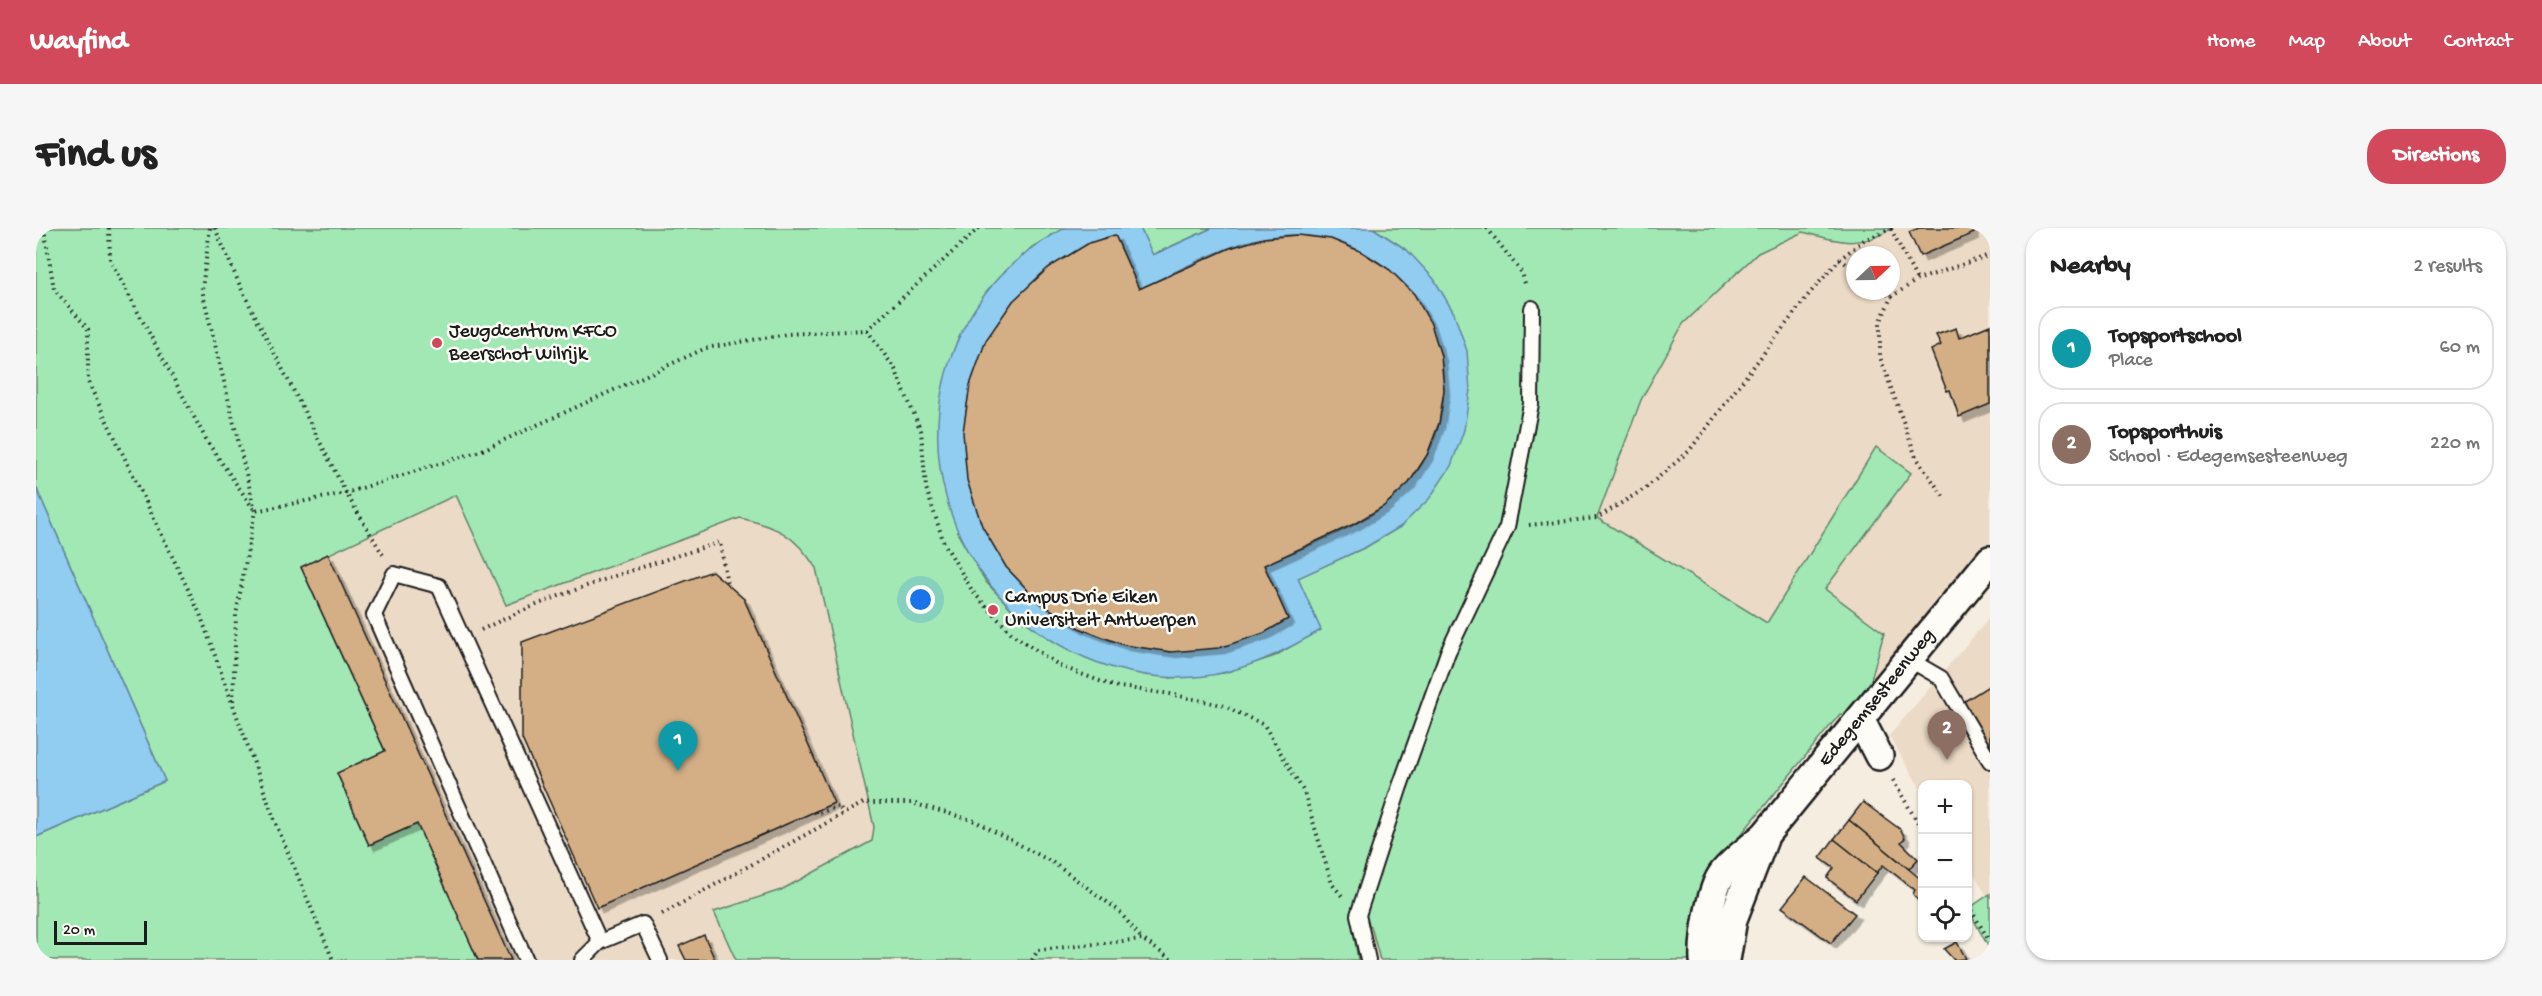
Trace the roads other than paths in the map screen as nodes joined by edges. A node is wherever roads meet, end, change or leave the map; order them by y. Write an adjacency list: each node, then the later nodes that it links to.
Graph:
1 (1532, 308): 12 (lane)
2 (1990, 560): 3 (street, Edegemsesteenweg)
3 (1910, 660): 4 (street, Edegemsesteenweg); 6 (lane)
4 (1860, 719): 5 (street); 7 (street, Edegemsesteenweg)
5 (1879, 756)
6 (1990, 761)
7 (1765, 835): 13 (street, Edegemsesteenweg); 14 (street, Edegemsesteenweg)
8 (600, 942): 9 (lane); 10 (lane); 11 (lane)
9 (526, 960)
10 (582, 960)
11 (660, 960)
12 (1368, 960)
13 (1704, 960)
14 (1726, 960)

